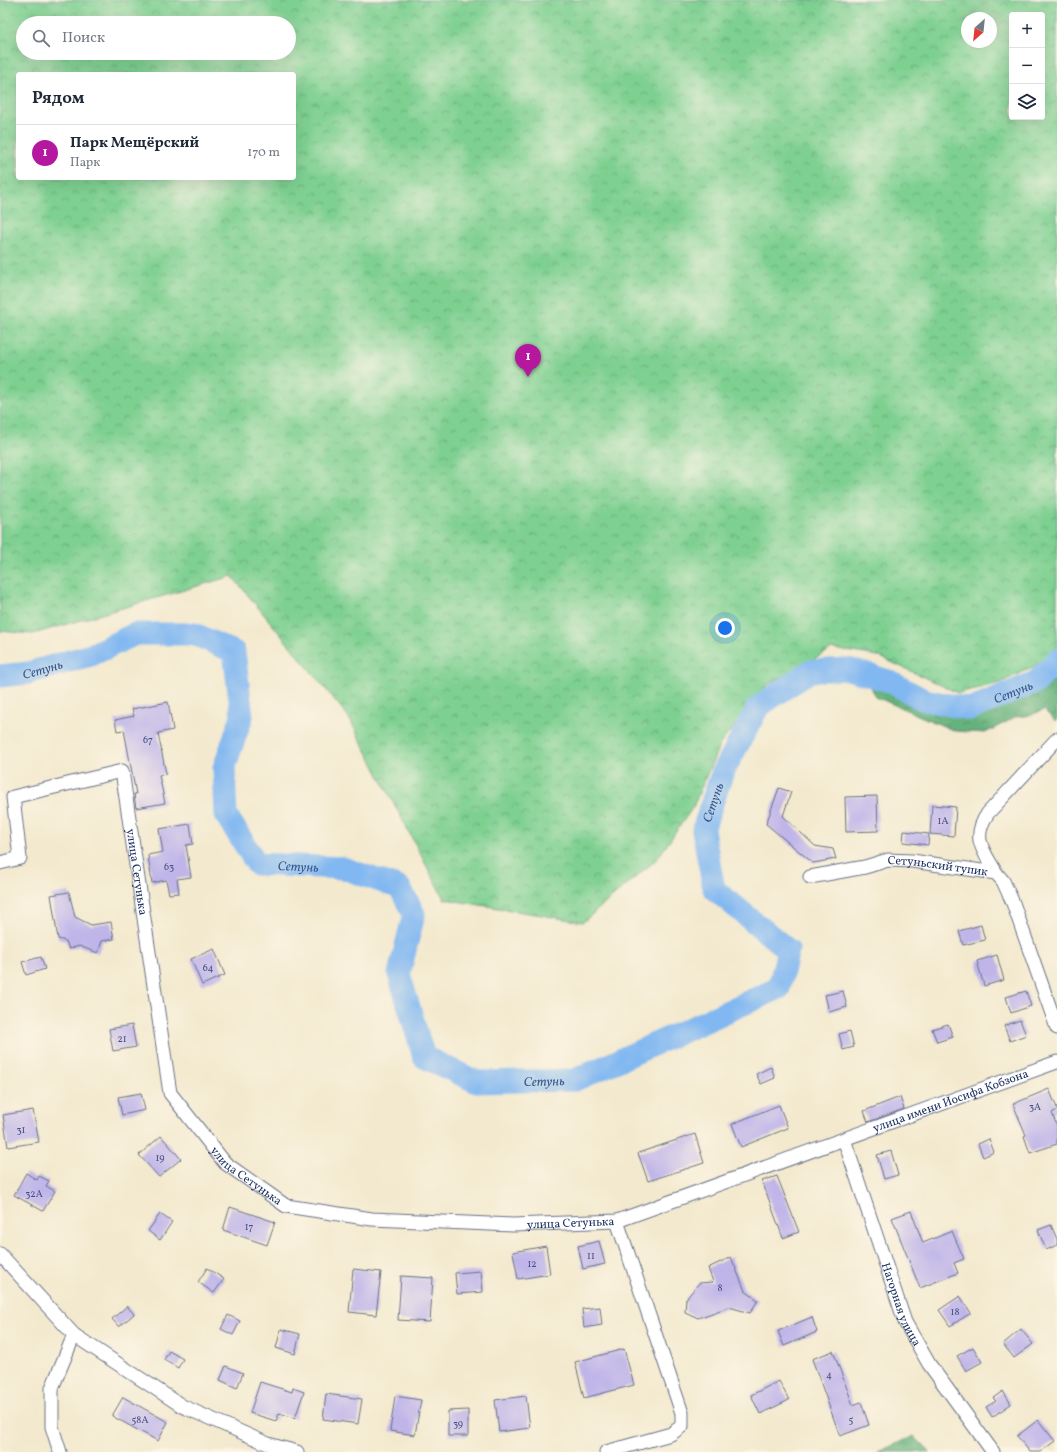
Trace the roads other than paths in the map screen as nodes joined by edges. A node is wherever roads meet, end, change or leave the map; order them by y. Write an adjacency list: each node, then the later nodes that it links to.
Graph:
1 (1057, 739): 3 (street)
2 (0, 863): 8 (street, улица Сетунька)
3 (996, 873): 4 (street, Сетуньский тупик); 5 (street, Сетуньский тупик)
4 (810, 876)
5 (1057, 1028)
6 (1057, 1062): 7 (street, улица имени Иосифа Кобзона)
7 (844, 1139): 8 (street, улица имени Иосифа Кобзона); 14 (street, Нагорная улица)
8 (617, 1221): 13 (street, улица Сетунька)
9 (0, 1254): 10 (street)
10 (74, 1335): 11 (street); 12 (street)
11 (60, 1452)
12 (297, 1452)
13 (606, 1452)
14 (993, 1452)

